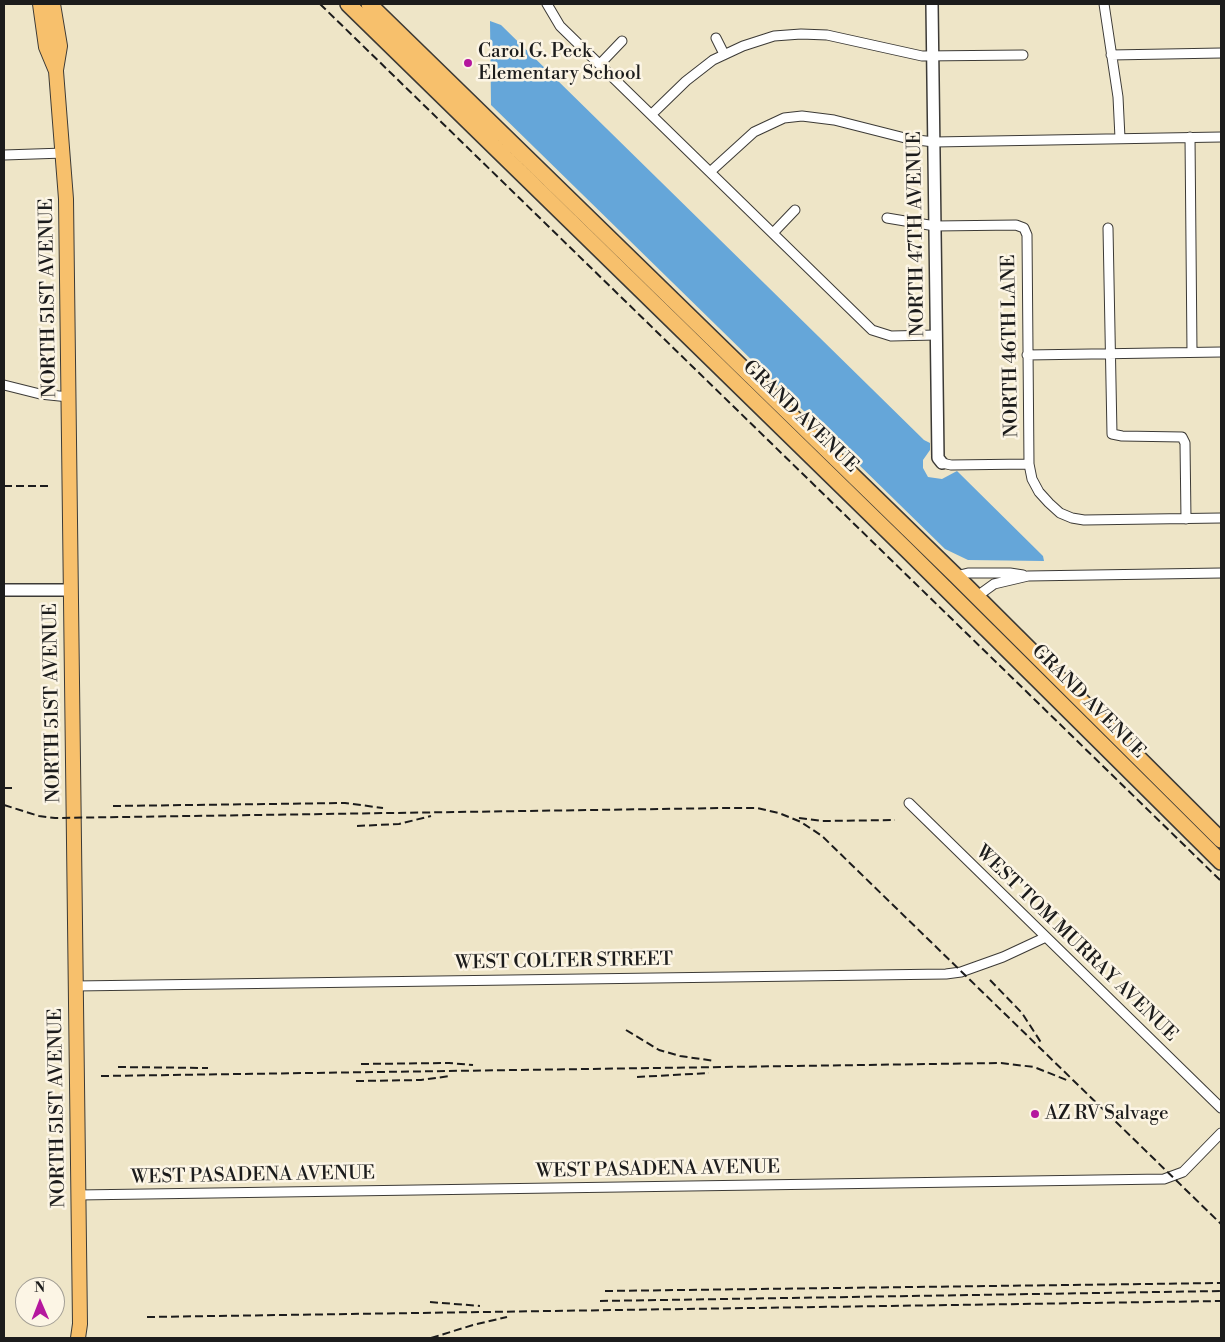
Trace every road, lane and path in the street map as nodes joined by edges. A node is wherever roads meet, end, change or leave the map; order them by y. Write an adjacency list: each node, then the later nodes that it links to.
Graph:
1 (40, 4): 16 (main road, NORTH 51ST AVENUE)
2 (53, 4): 16 (main road, NORTH 51ST AVENUE)
3 (348, 4): 41 (highway, GRAND AVENUE)
4 (370, 4): 43 (highway, GRAND AVENUE)
5 (547, 4): 15 (street)
6 (932, 4): 14 (street, NORTH 47TH AVENUE)
7 (1104, 4): 13 (street)
8 (716, 38): 11 (street)
9 (622, 41): 15 (street)
10 (1221, 53): 13 (street)
11 (724, 54): 14 (street); 17 (street)
12 (1022, 55): 14 (street)
13 (1111, 55): 19 (street)
14 (933, 56): 21 (street, NORTH 47TH AVENUE)
15 (600, 64): 17 (street)
16 (56, 71): 22 (main road, NORTH 51ST AVENUE)
17 (652, 114): 24 (street)
18 (1221, 137): 20 (street)
19 (1120, 138): 20 (street); 21 (street)
20 (1190, 138): 31 (street)
21 (934, 142): 24 (street); 27 (street, NORTH 47TH AVENUE)
22 (64, 153): 23 (street); 36 (main road, NORTH 51ST AVENUE)
23 (4, 156)
24 (710, 172): 29 (street)
25 (795, 210): 29 (street)
26 (887, 218): 27 (street)
27 (935, 226): 30 (street, NORTH 47TH AVENUE); 34 (street, NORTH 46TH LANE)
28 (1108, 228): 33 (street)
29 (773, 234): 30 (street)
30 (936, 335): 37 (street, NORTH 47TH AVENUE)
31 (1192, 352): 32 (street); 33 (street)
32 (1221, 352)
33 (1110, 354): 34 (street); 40 (street)
34 (1027, 355): 38 (street, NORTH 46TH LANE)
35 (4, 385): 36 (street)
36 (69, 396): 46 (main road, NORTH 51ST AVENUE)
37 (942, 463): 38 (street)
38 (1029, 464): 40 (street, NORTH 46TH LANE)
39 (1221, 518): 40 (street, NORTH 46TH LANE)
40 (1186, 519)
41 (908, 551): 47 (highway); 50 (highway, GRAND AVENUE)
42 (1221, 573): 44 (street)
43 (956, 576): 44 (street); 47 (highway, GRAND AVENUE)
44 (1028, 576): 47 (street)
45 (4, 590): 46 (street)
46 (70, 590): 52 (main road, NORTH 51ST AVENUE)
47 (976, 597): 49 (highway, GRAND AVENUE)
48 (909, 803): 51 (street, WEST TOM MURRAY AVENUE)
49 (1221, 840)
50 (1221, 862)
51 (1046, 937): 52 (street, WEST COLTER STREET); 53 (street, WEST TOM MURRAY AVENUE)
52 (75, 986): 55 (main road, NORTH 51ST AVENUE)
53 (1221, 1108)
54 (1221, 1133): 55 (street, WEST PASADENA AVENUE)
55 (78, 1194): 56 (main road, NORTH 51ST AVENUE)
56 (81, 1337)

